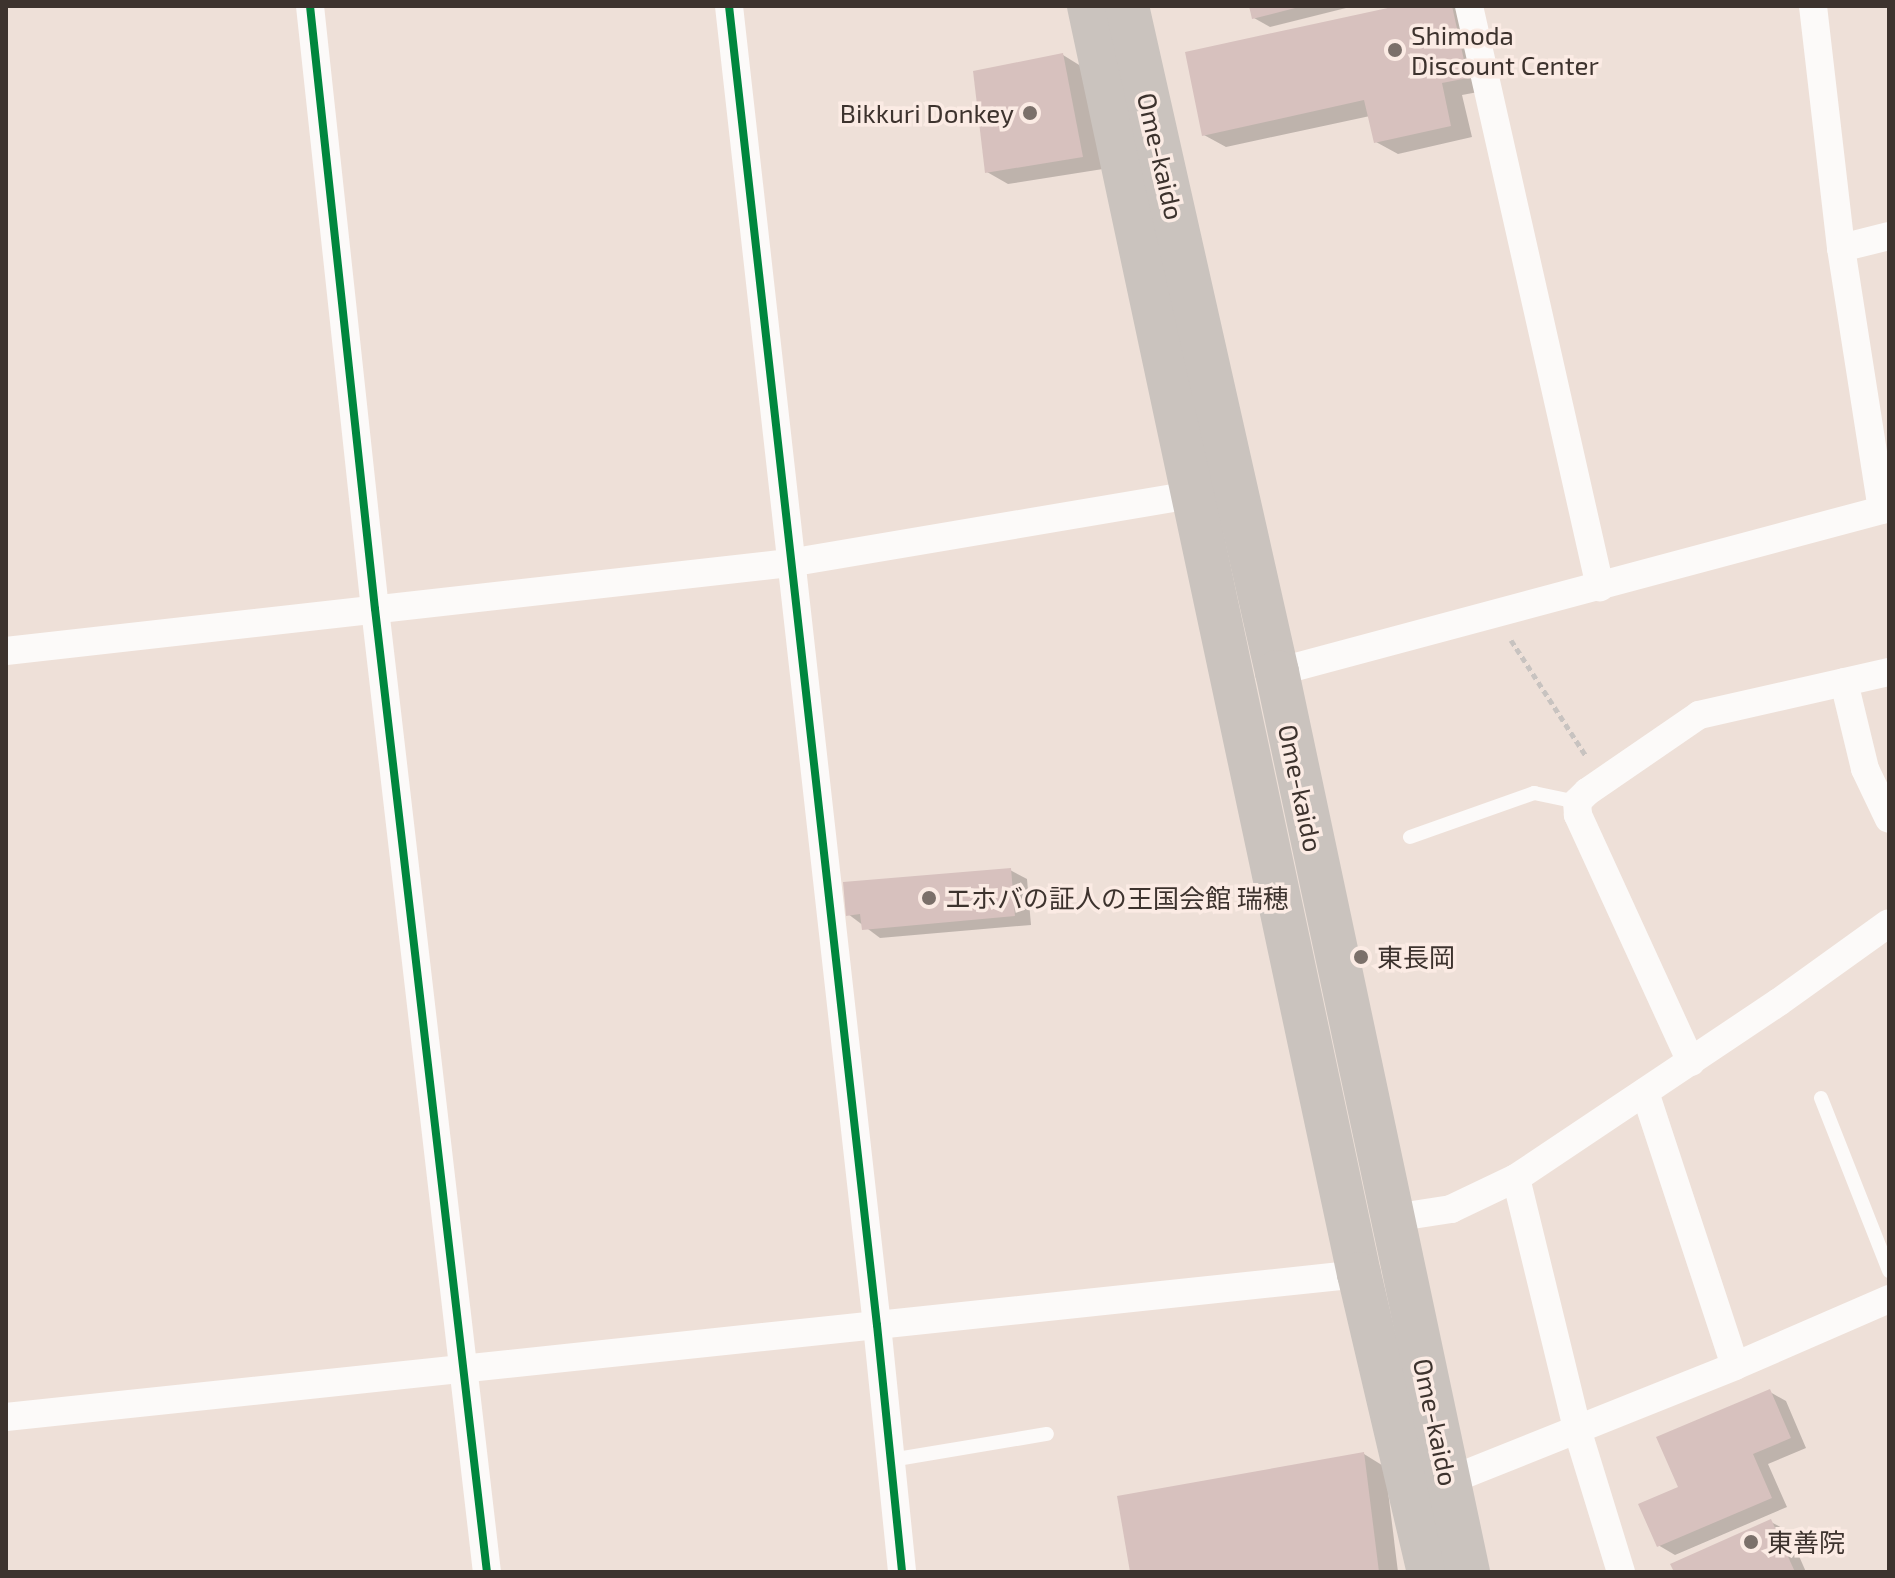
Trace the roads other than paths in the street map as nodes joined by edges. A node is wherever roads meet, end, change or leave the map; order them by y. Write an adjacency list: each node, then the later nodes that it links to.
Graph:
1 (310, 6): 13 (street)
2 (729, 6): 11 (street)
3 (1089, 6): 9 (main road, Ome-kaido)
4 (1127, 6): 15 (main road, Ome-kaido)
5 (1469, 6): 12 (street)
6 (1813, 6): 8 (street)
7 (1889, 236): 8 (street)
8 (1841, 248): 10 (street)
9 (1195, 494): 11 (street); 28 (main road, Ome-kaido)
10 (1886, 509): 12 (street)
11 (789, 563): 13 (street); 30 (street)
12 (1600, 587): 15 (street)
13 (375, 609): 14 (street); 32 (street)
14 (6, 651)
15 (1277, 672): 26 (main road, Ome-kaido)
16 (1889, 672): 17 (street)
17 (1844, 682): 18 (street); 19 (street)
18 (1577, 802): 20 (lane); 22 (street)
19 (1889, 819)
20 (1410, 837)
21 (1889, 923): 22 (street)
22 (1691, 1062): 23 (street)
23 (1645, 1092): 25 (street); 31 (street)
24 (1821, 1098): 27 (lane)
25 (1516, 1178): 26 (street); 34 (street)
26 (1393, 1218): 37 (main road, Ome-kaido)
27 (1889, 1271)
28 (1359, 1274): 30 (street); 40 (main road, Ome-kaido)
29 (1889, 1299): 31 (street)
30 (877, 1325): 32 (street); 36 (street)
31 (1735, 1366): 34 (street)
32 (467, 1370): 33 (street); 38 (street)
33 (6, 1417)
34 (1577, 1429): 37 (street); 42 (street)
35 (1047, 1434): 36 (lane)
36 (891, 1460): 39 (street)
37 (1448, 1481): 41 (main road, Ome-kaido)
38 (487, 1572)
39 (902, 1572)
40 (1429, 1572)
41 (1468, 1572)
42 (1621, 1572)

